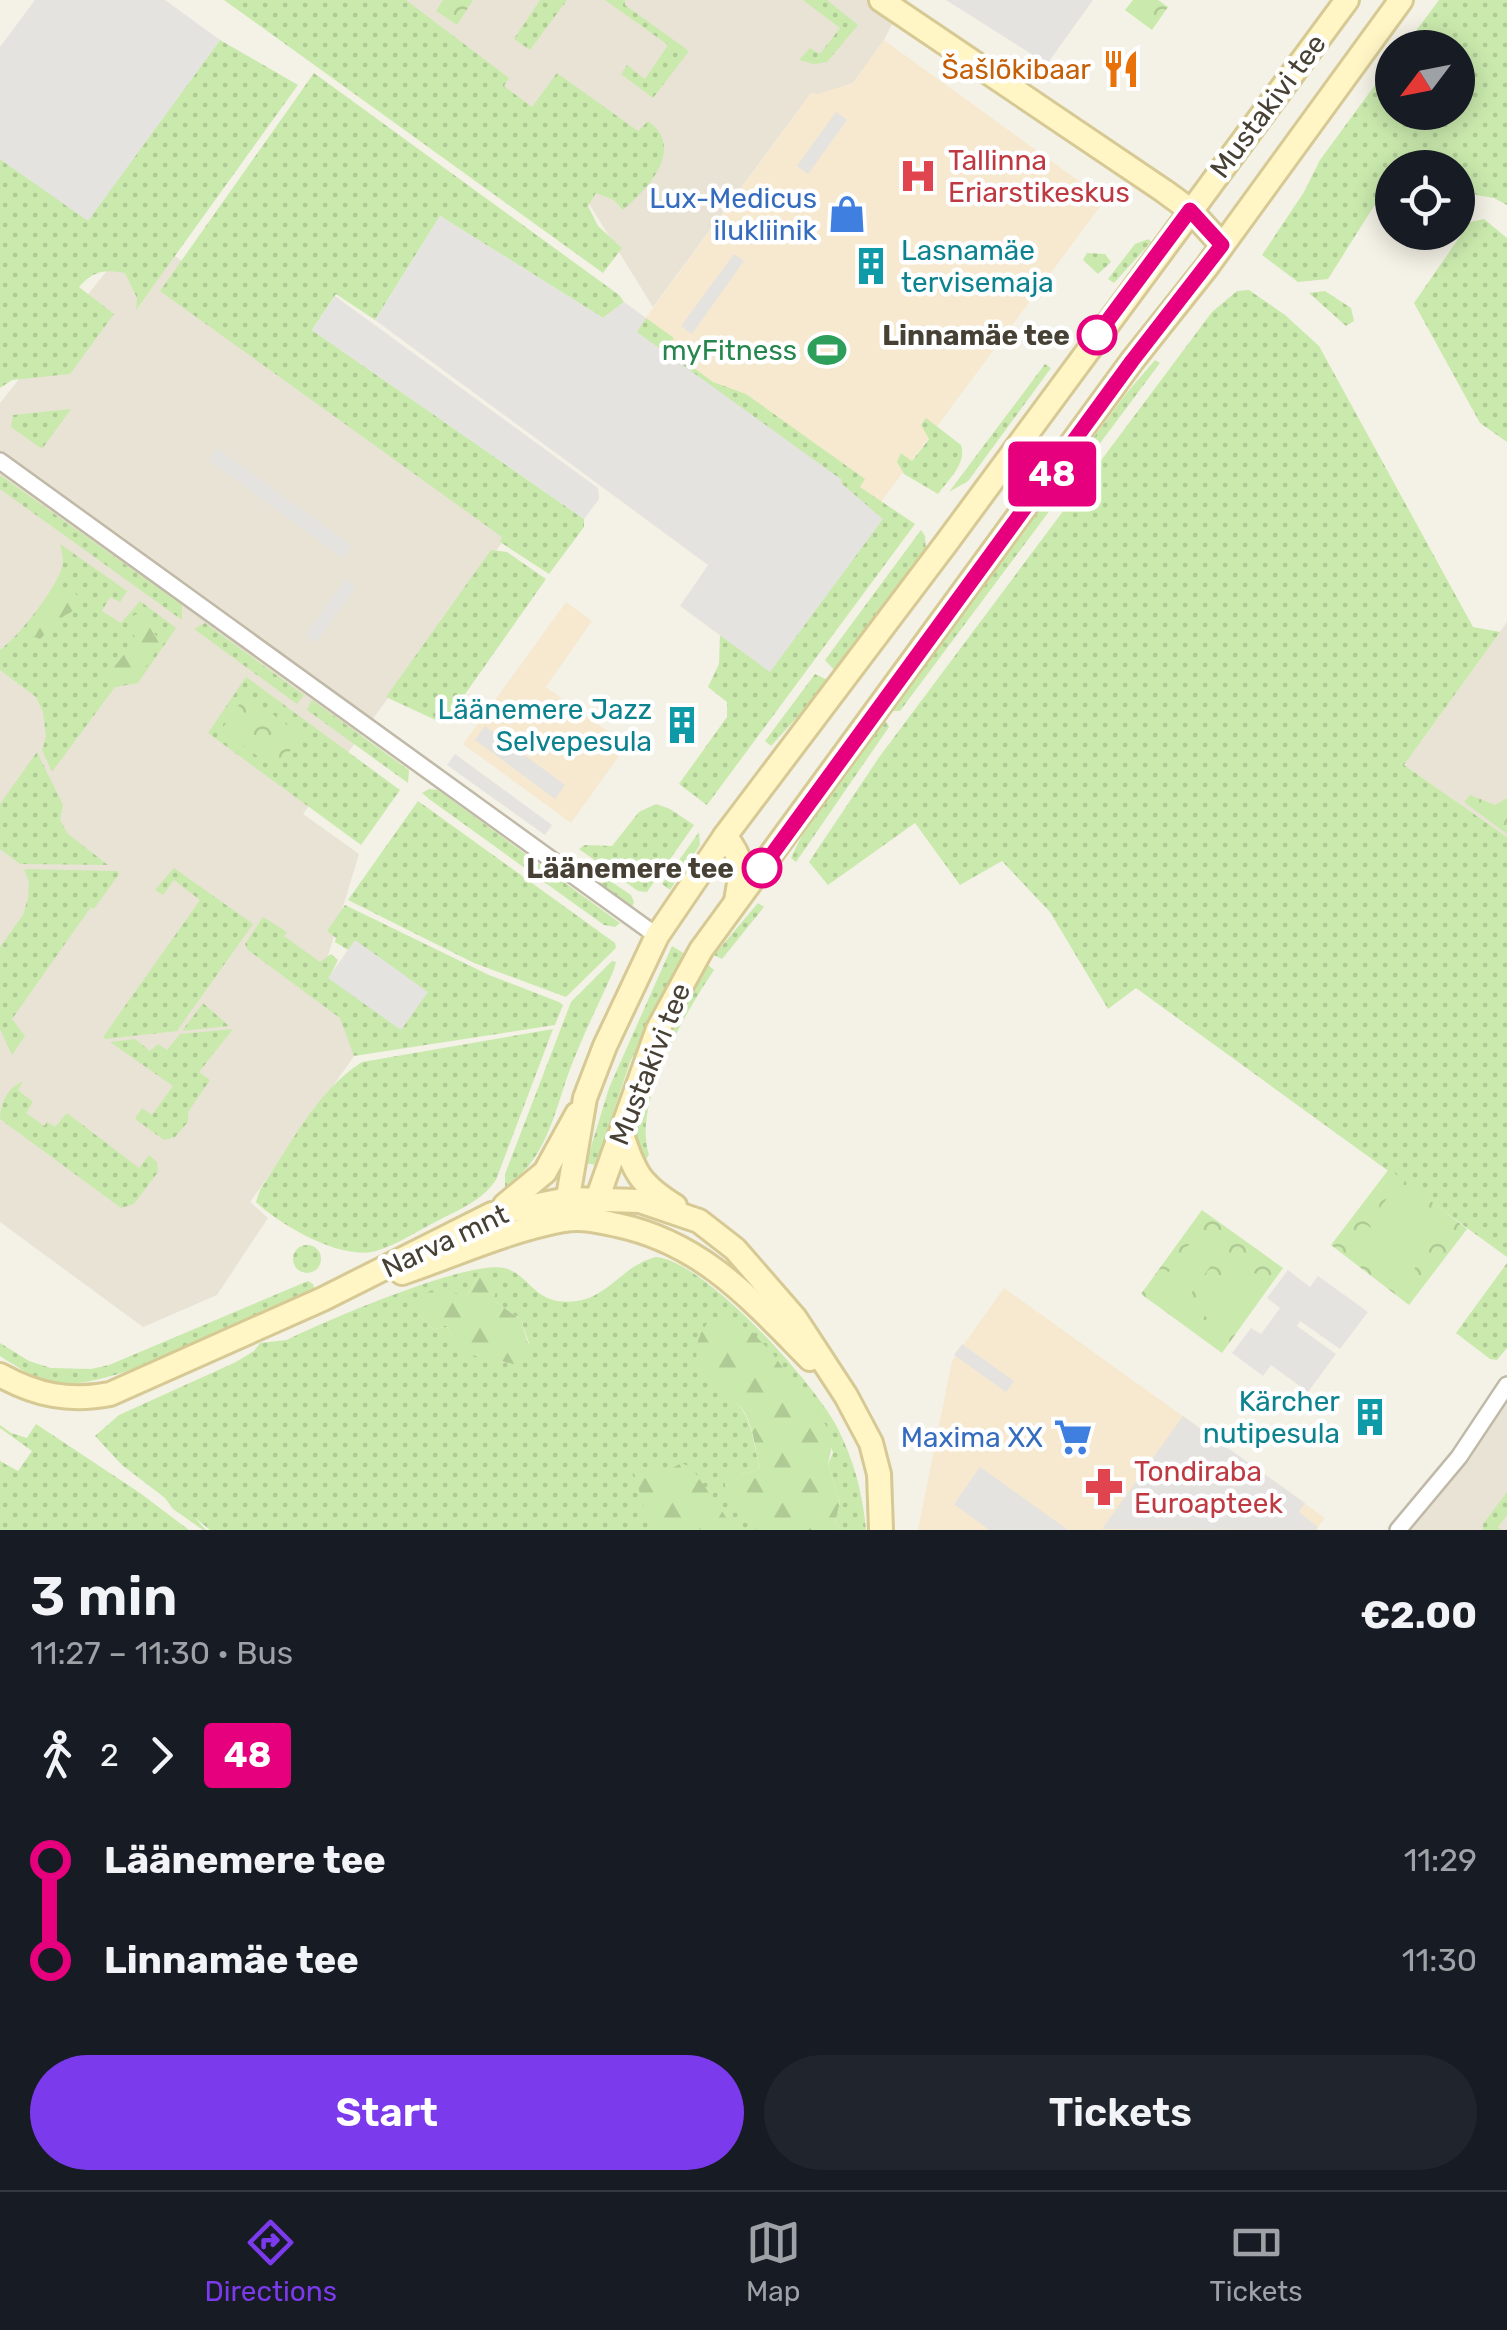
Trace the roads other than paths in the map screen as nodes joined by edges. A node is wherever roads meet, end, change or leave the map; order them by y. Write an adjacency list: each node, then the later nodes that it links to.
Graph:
1 (881, 0): 4 (main road)
2 (1347, 0): 4 (main road, Mustakivi tee)
3 (1401, 0): 5 (main road, Mustakivi tee)
4 (1190, 210): 5 (main road); 7 (main road, Mustakivi tee)
5 (1222, 245): 8 (main road, Mustakivi tee)
6 (0, 460): 9 (street)
7 (725, 836): 8 (main road); 9 (main road, Mustakivi tee)
8 (736, 904): 11 (main road, Mustakivi tee)
9 (657, 936): 10 (main road, Mustakivi tee)
10 (586, 1098): 13 (main road, Mustakivi tee); 14 (main road)
11 (620, 1132): 12 (main road, Mustakivi tee); 15 (main road)
12 (594, 1209): 13 (main road, Narva mnt); 15 (main road, Narva mnt); 19 (main road, Narva mnt)
13 (566, 1210): 14 (main road, Narva mnt); 16 (main road, Narva mnt)
14 (492, 1214): 16 (main road, Narva mnt)
15 (699, 1221): 19 (main road, Narva mnt)
16 (323, 1299): 17 (main road, Narva mnt)
17 (0, 1375)
18 (1507, 1385): 21 (street)
19 (846, 1396): 20 (main road, Narva mnt)
20 (881, 1530)
21 (1398, 1530)

